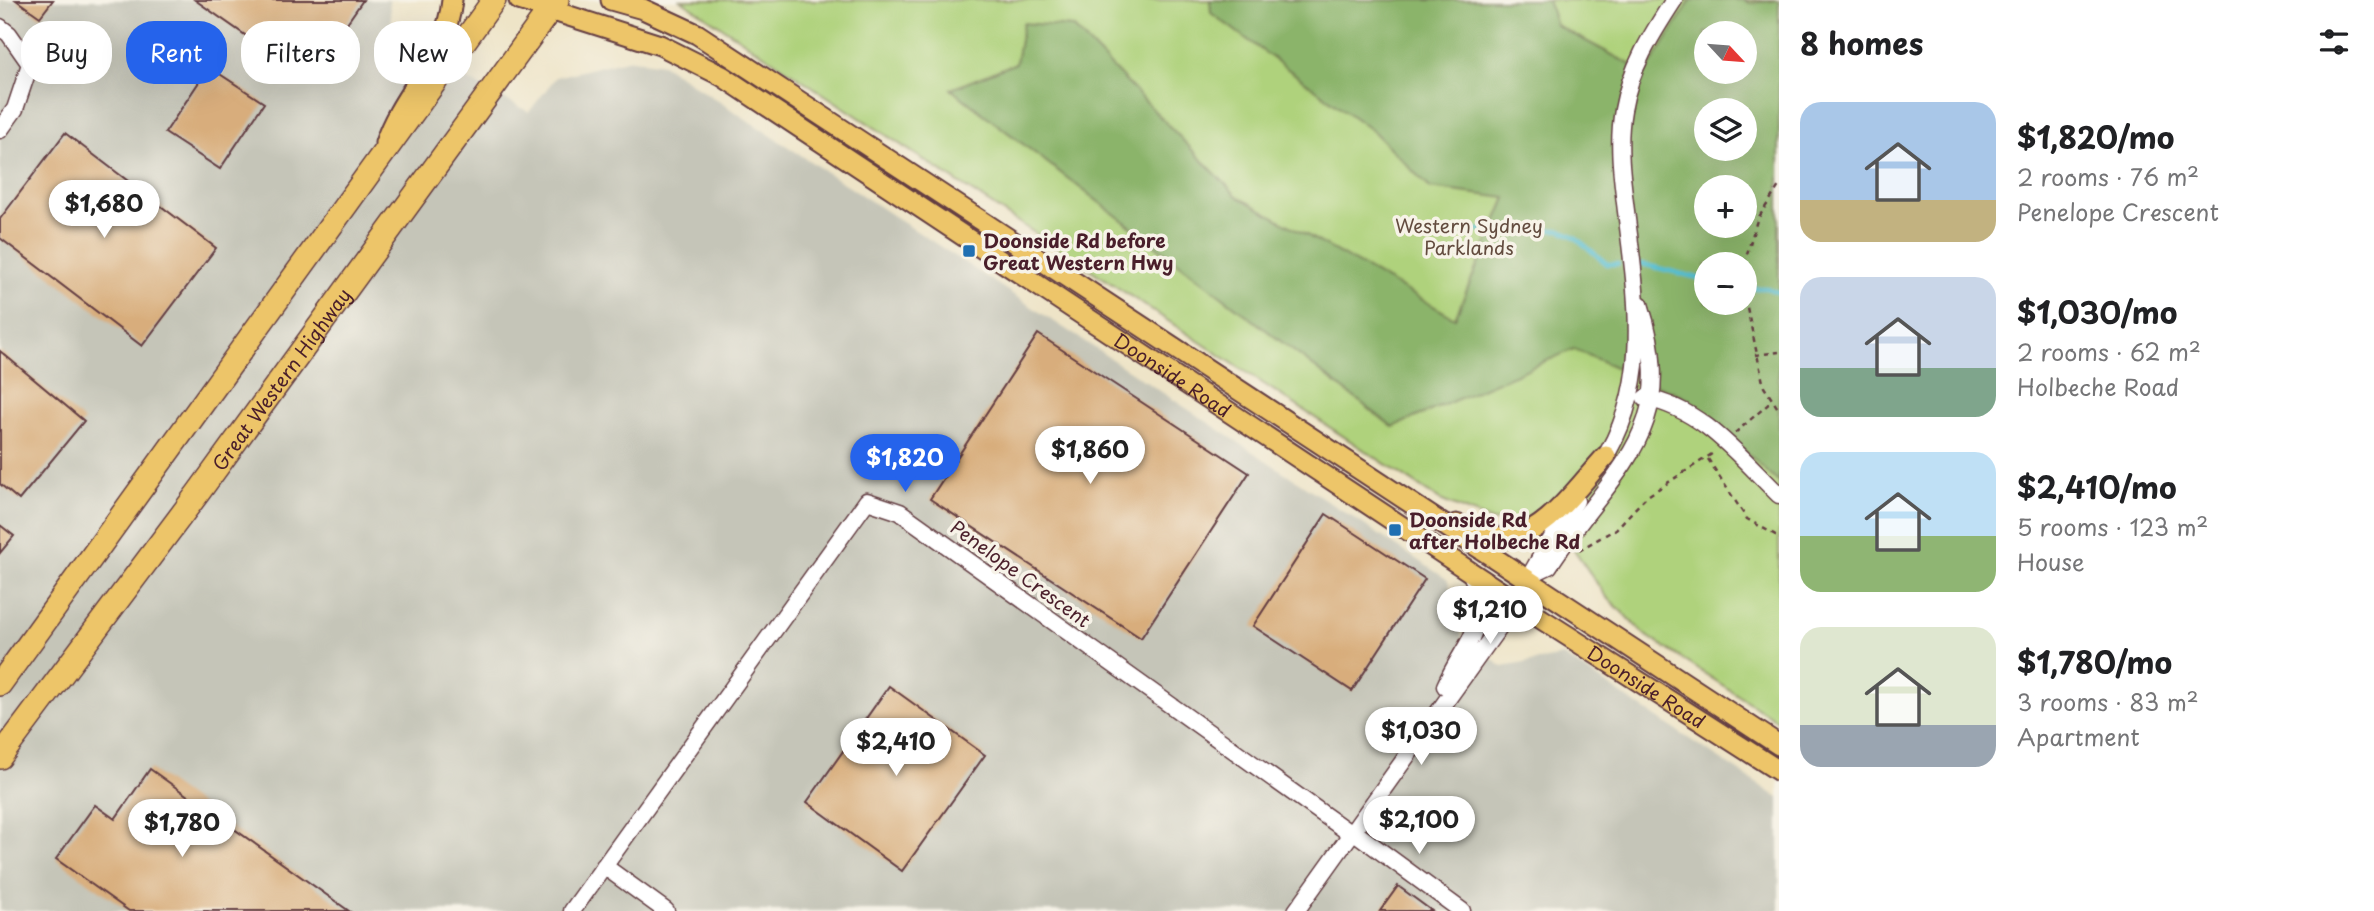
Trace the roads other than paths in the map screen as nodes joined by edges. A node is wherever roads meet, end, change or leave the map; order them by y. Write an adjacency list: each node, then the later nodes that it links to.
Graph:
1 (452, 0): 10 (main road)
2 (495, 0): 10 (highway)
3 (519, 0): 7 (main road, Doonside Road)
4 (611, 0): 6 (main road, Doonside Road)
5 (1674, 0): 11 (street)
6 (636, 4): 16 (main road, Doonside Road)
7 (553, 5): 17 (main road, Doonside Road); 23 (highway, Great Western Highway)
8 (0, 27): 9 (street)
9 (0, 130)
10 (382, 154): 20 (highway)
11 (1635, 288): 12 (street); 13 (street)
12 (1632, 396): 13 (street); 14 (street)
13 (1653, 399): 15 (street); 18 (street)
14 (1606, 456): 16 (main road); 18 (street)
15 (1779, 495)
16 (1435, 517): 18 (main road, Doonside Road)
17 (1470, 571): 19 (main road, Doonside Road); 21 (street)
18 (1532, 577): 19 (street); 22 (main road, Doonside Road)
19 (1516, 601): 21 (street); 24 (main road, Doonside Road)
20 (0, 684)
21 (1435, 715): 25 (street)
22 (1779, 745)
23 (0, 757)
24 (1779, 771)
25 (1352, 833): 26 (street, Penelope Crescent); 29 (street); 30 (street)
26 (604, 866): 27 (street, Penelope Crescent); 28 (street)
27 (572, 911)
28 (666, 911)
29 (1296, 911)
30 (1462, 911)

